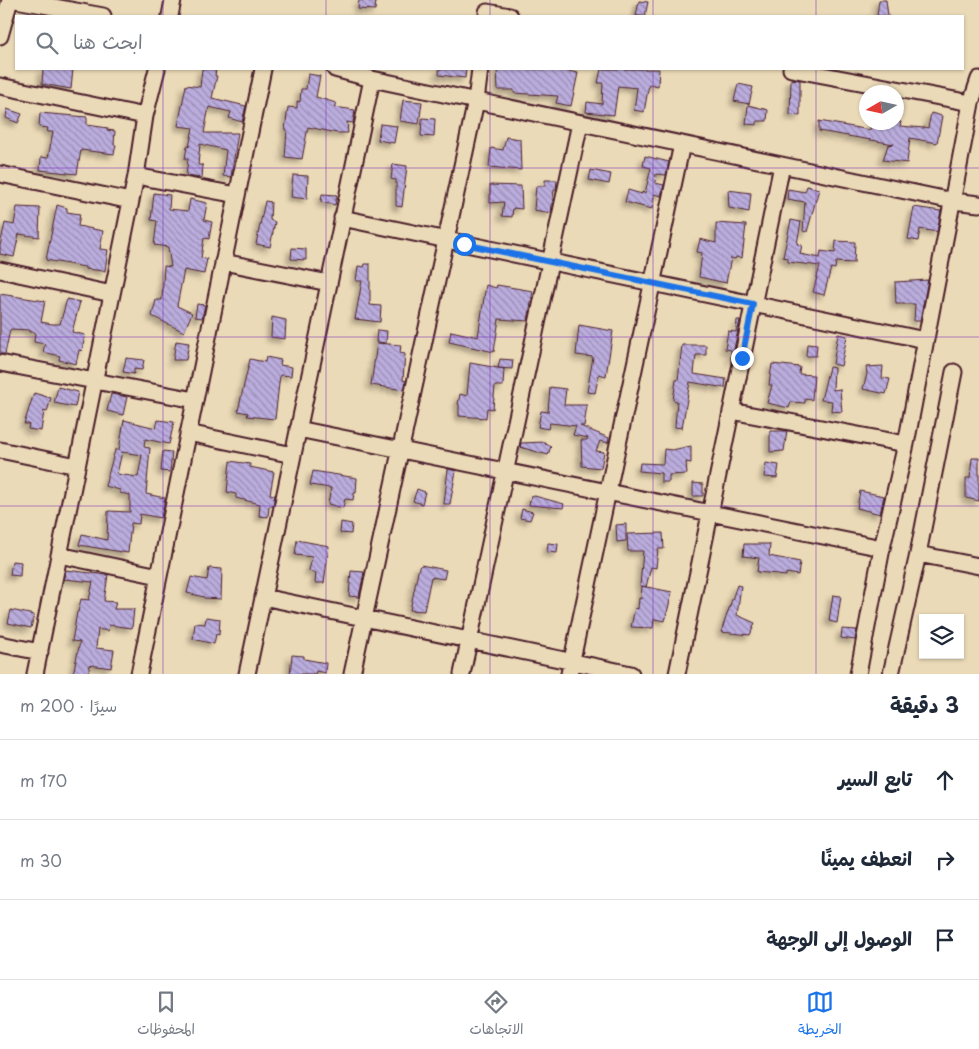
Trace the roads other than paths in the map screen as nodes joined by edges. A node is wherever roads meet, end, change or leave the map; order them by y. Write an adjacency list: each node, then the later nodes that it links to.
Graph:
1 (10, 0): 8 (street)
2 (16, 0): 5 (street)
3 (173, 0): 6 (street)
4 (485, 9): 7 (street)
5 (98, 15)
6 (170, 15)
7 (506, 15)
8 (0, 36)
9 (157, 70): 19 (street)
10 (264, 70): 25 (street)
11 (339, 70): 14 (street)
12 (480, 70): 17 (street)
13 (796, 70): 18 (street)
14 (372, 79): 17 (street); 29 (street)
15 (979, 79): 18 (street)
16 (0, 86): 19 (street)
17 (476, 101): 20 (street); 30 (street)
18 (971, 102): 27 (street)
19 (145, 116): 24 (street)
20 (580, 123): 21 (street); 32 (street)
21 (682, 144): 22 (street); 35 (street)
22 (782, 165): 27 (street); 37 (street)
23 (0, 174): 26 (street)
24 (136, 176): 25 (street); 26 (street)
25 (237, 195): 31 (street)
26 (131, 201): 36 (street)
27 (952, 201): 28 (street); 38 (street)
28 (979, 204)
29 (342, 218): 30 (street); 34 (street)
30 (446, 240): 32 (street); 48 (street)
31 (223, 262): 34 (street); 42 (street)
32 (550, 262): 35 (street); 51 (street)
33 (0, 270): 36 (street)
34 (329, 283): 44 (street)
35 (653, 283): 37 (street); 52 (street)
36 (112, 294): 41 (street)
37 (753, 304): 38 (street); 43 (street)
38 (925, 340): 46 (street)
39 (0, 364): 41 (street)
40 (954, 372): 55 (street)
41 (94, 382): 42 (street); 50 (street)
42 (195, 400): 45 (street)
43 (731, 411): 46 (street); 53 (street)
44 (298, 429): 48 (street); 49 (street)
45 (188, 433): 49 (street); 58 (street)
46 (906, 444): 54 (street)
47 (0, 450): 50 (street)
48 (401, 450): 51 (street); 60 (street)
49 (292, 456): 59 (street)
50 (77, 466): 56 (street)
51 (505, 471): 52 (street); 61 (street)
52 (608, 492): 53 (street); 64 (street)
53 (710, 513): 54 (street); 71 (street)
54 (882, 548): 72 (street)
55 (918, 554): 57 (street); 73 (street)
56 (59, 555): 58 (street); 63 (street)
57 (979, 566)
58 (159, 576): 66 (street)
59 (263, 597): 60 (street); 67 (street)
60 (364, 618): 61 (street); 68 (street)
61 (469, 640): 64 (street); 69 (street)
62 (0, 644): 63 (street)
63 (40, 652): 65 (street)
64 (571, 668): 70 (street)
65 (35, 674)
66 (139, 674)
67 (247, 674)
68 (352, 674)
69 (462, 674)
70 (631, 674)
71 (677, 674)
72 (858, 674)
73 (891, 674)

